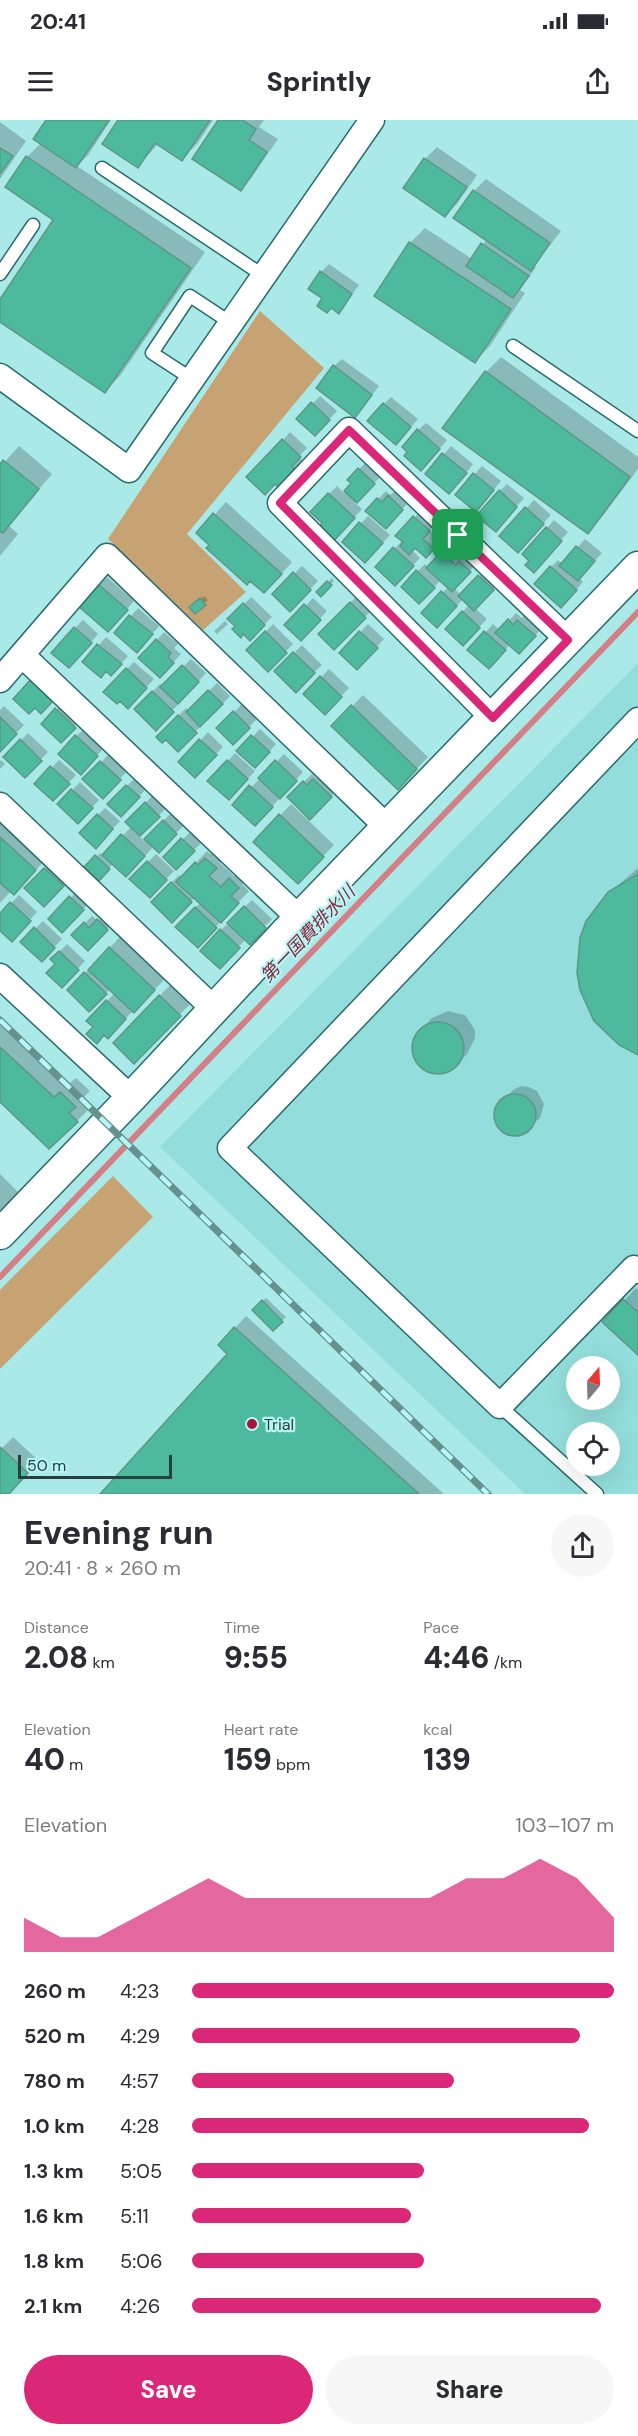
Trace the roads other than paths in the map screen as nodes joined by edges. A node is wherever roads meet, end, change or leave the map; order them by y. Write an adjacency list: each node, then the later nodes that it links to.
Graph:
1 (372, 120): 5 (street)
2 (102, 168): 5 (lane)
3 (33, 225): 4 (lane)
4 (0, 274)
5 (264, 276): 6 (street)
6 (231, 323): 9 (street); 9 (lane)
7 (513, 346): 10 (lane)
8 (0, 376): 9 (street)
9 (192, 379)
10 (638, 431)
11 (638, 567): 12 (street)
12 (568, 640): 15 (street); 15 (street)
13 (22, 655): 14 (street); 18 (street); 19 (street)
14 (0, 680)
15 (493, 718): 18 (street)
16 (638, 720): 25 (street)
17 (0, 805): 21 (street)
18 (387, 827): 19 (street)
19 (299, 918): 21 (street)
20 (0, 976): 22 (street)
21 (213, 1008): 22 (street)
22 (131, 1098): 23 (street)
23 (0, 1234)
24 (638, 1271): 25 (street)
25 (500, 1406): 26 (lane)
26 (597, 1494)

